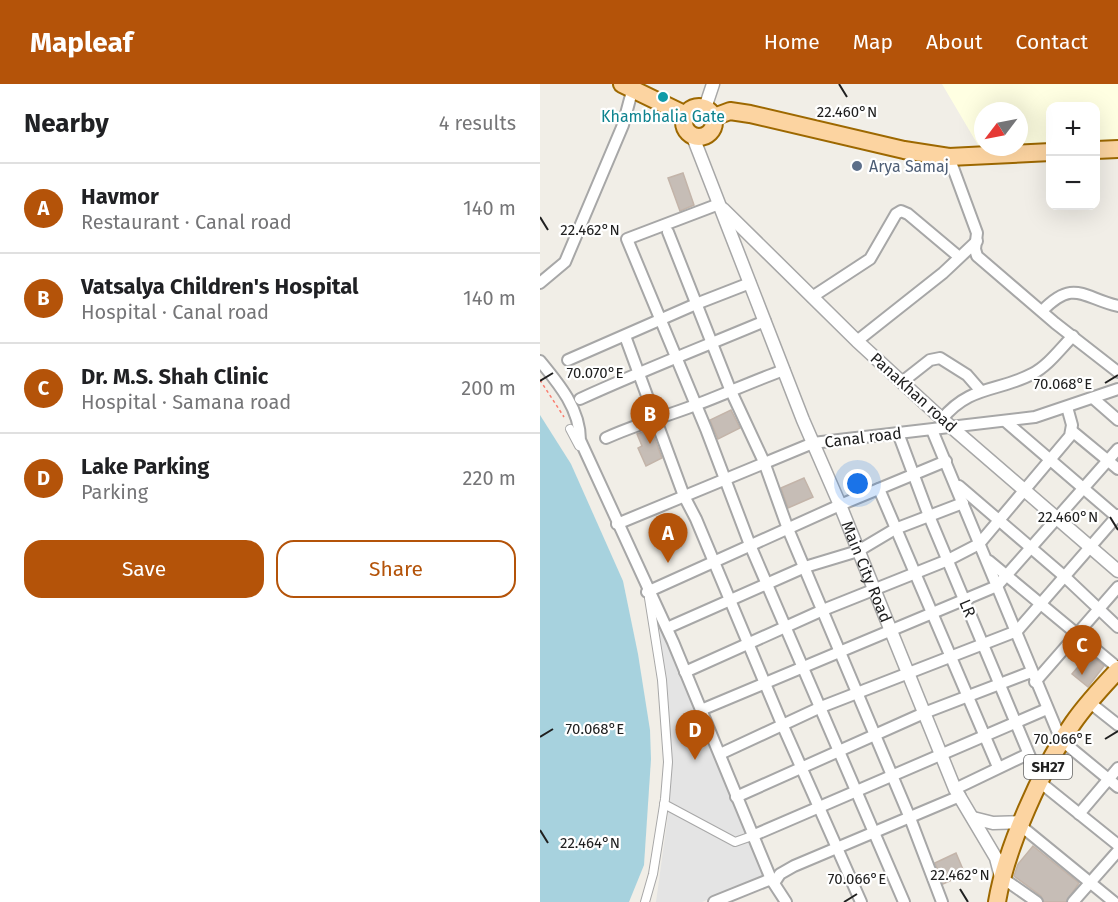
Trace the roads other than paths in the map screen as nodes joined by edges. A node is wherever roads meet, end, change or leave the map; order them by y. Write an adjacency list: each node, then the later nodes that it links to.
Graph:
1 (713, 84): 3 (street)
2 (630, 86): 4 (main road); 14 (street)
3 (710, 113): 4 (main road); 5 (main road); 9 (main road)
4 (686, 115): 5 (main road)
5 (693, 137): 10 (street, Main City Road)
6 (1118, 149): 7 (main road)
7 (1100, 150)
8 (1046, 152): 9 (main road)
9 (949, 157): 12 (street)
10 (719, 204): 15 (street, Main City Road); 16 (street, PanaKhan road); 20 (street)
11 (668, 232): 17 (street)
12 (977, 241): 13 (street); 19 (street)
13 (958, 256): 16 (street); 24 (street)
14 (540, 283)
15 (750, 284): 17 (street); 21 (street, Main City Road)
16 (812, 297): 24 (street, PanaKhan road)
17 (696, 304): 20 (street); 25 (street)
18 (1118, 306): 19 (street)
19 (1042, 311): 23 (street)
20 (661, 320): 22 (street); 26 (street)
21 (765, 321): 25 (street); 29 (street, Main City Road)
22 (625, 336): 27 (street); 31 (street)
23 (1072, 336): 30 (street); 35 (street)
24 (857, 341): 32 (street, PanaKhan road)
25 (713, 343): 26 (street); 33 (street)
26 (677, 359): 31 (street); 38 (street)
27 (568, 360)
28 (540, 361): 70 (street)
29 (784, 370): 33 (street); 50 (street, Main City Road)
30 (1118, 372)
31 (636, 373): 36 (street); 40 (street)
32 (902, 382): 35 (street); 41 (street, PanaKhan road)
33 (730, 389): 38 (street); 55 (street)
34 (1118, 389): 37 (street, Canal road)
35 (980, 390): 41 (street)
36 (580, 399)
37 (1094, 399): 39 (street, Canal road); 42 (street)
38 (695, 405): 40 (street); 58 (street)
39 (1067, 407): 43 (street, Canal road); 47 (street)
40 (656, 419): 49 (street); 63 (street)
41 (942, 419): 44 (street, PanaKhan road)
42 (1118, 420)
43 (1005, 421): 44 (street, Canal road); 52 (street)
44 (953, 428): 46 (street, Canal road); 62 (street, PanaKhan road)
45 (570, 429): 70 (street)
46 (932, 430): 48 (street, Canal road); 53 (street)
47 (1072, 431): 52 (street); 54 (street)
48 (898, 433): 50 (street, Canal road); 57 (street, LR)
49 (606, 438)
50 (813, 443): 55 (street, Canal road); 65 (street, Main City Road)
51 (1118, 449): 54 (street)
52 (1050, 459): 60 (street); 62 (street)
53 (946, 461): 57 (street); 59 (street)
54 (1108, 461): 56 (street); 60 (street)
55 (764, 462): 58 (street, Canal road); 71 (street)
56 (1118, 469)
57 (914, 474): 61 (street); 66 (street, LR)
58 (725, 479): 63 (street, Canal road); 74 (street)
59 (957, 485): 64 (street); 69 (street)
60 (1084, 488): 67 (street); 68 (street)
61 (879, 489): 65 (street); 72 (street)
62 (1024, 490): 68 (street, PanaKhan road); 69 (street)
63 (684, 496): 70 (street, Canal road); 80 (street)
64 (963, 503): 66 (street); 73 (street)
65 (840, 505): 71 (street); 77 (street, Main City Road)
66 (929, 516): 72 (street); 78 (street, LR)
67 (1118, 517): 75 (street)
68 (1058, 519): 75 (street, PanaKhan road); 76 (street)
69 (998, 520): 73 (street); 76 (street)
70 (617, 524): 90 (street)
71 (788, 529): 74 (street); 81 (street)
72 (895, 529): 77 (street); 83 (street)
73 (979, 544): 78 (street); 79 (street)
74 (750, 545): 80 (street); 86 (street)
75 (1091, 547): 82 (street, PanaKhan road); 85 (street)
76 (1031, 548): 84 (street); 85 (street)
77 (858, 551): 81 (street); 89 (street, Main City Road)
78 (948, 560): 83 (street); 91 (street, LR)
79 (987, 560): 84 (street); 87 (street)
80 (714, 561): 90 (street); 92 (street)
81 (805, 567): 86 (street); 94 (street)
82 (1118, 571)
83 (915, 573): 89 (street); 96 (street)
84 (1008, 576): 87 (street); 93 (street)
85 (1065, 577): 93 (street); 95 (street)
86 (767, 585): 92 (street); 97 (street)
87 (997, 586): 91 (street); 101 (street)
88 (1118, 587): 95 (street)
89 (874, 589): 94 (street); 100 (street, Main City Road)
90 (647, 592): 99 (street); 141 (street)
91 (964, 599): 96 (street); 104 (street, LR)
92 (730, 600): 99 (street); 103 (street)
93 (1041, 604): 101 (street); 102 (street)
94 (822, 610): 97 (street); 105 (street)
95 (1098, 610): 98 (street); 102 (street)
96 (932, 614): 100 (street); 106 (street)
97 (785, 626): 103 (street); 107 (street)
98 (1118, 627)
99 (667, 628): 109 (street)
100 (891, 631): 105 (street); 110 (street, Main City Road)
101 (1017, 632): 104 (street); 111 (street)
102 (1078, 635): 108 (street); 111 (street)
103 (747, 643): 109 (street); 113 (street)
104 (982, 643): 106 (street); 112 (street, LR)
105 (840, 654): 107 (street); 114 (street)
106 (951, 656): 110 (street); 115 (street)
107 (804, 669): 113 (street); 117 (street)
108 (1118, 669): 116 (main road, SH27)
109 (685, 672): 119 (street)
110 (908, 674): 114 (street); 120 (street, Main City Road)
111 (1033, 677): 112 (street); 118 (street)
112 (1000, 682): 115 (street); 121 (street, LR)
113 (765, 685): 119 (street); 122 (street)
114 (857, 694): 117 (street); 124 (street)
115 (967, 696): 120 (street); 125 (street)
116 (1089, 702): 123 (street); 126 (main road, SH27)
117 (821, 707): 122 (street); 127 (street)
118 (1047, 709): 121 (street); 126 (street)
119 (702, 710): 128 (street)
120 (924, 713): 124 (street); 129 (street, Main City Road)
121 (1017, 723): 125 (street); 130 (street, LR)
122 (782, 724): 128 (street); 131 (street)
123 (1118, 725)
124 (873, 735): 127 (street); 134 (street)
125 (985, 736): 129 (street); 132 (street)
126 (1061, 740): 135 (street); 136 (main road, SH27)
127 (838, 749): 131 (street); 138 (street)
128 (720, 754): 140 (street)
129 (941, 754): 134 (street); 139 (street, Main City Road)
130 (1028, 754): 132 (street); 136 (street, LR)
131 (800, 767): 140 (street); 142 (street)
132 (998, 767): 139 (street)
133 (1118, 768): 135 (street)
134 (891, 776): 138 (street); 144 (street)
135 (1109, 779): 137 (street); 143 (street)
136 (1041, 783): 143 (street); 146 (main road, SH27)
137 (1118, 787)
138 (856, 792): 142 (street); 147 (street)
139 (957, 793): 144 (street); 145 (street, Main City Road)
140 (737, 796): 148 (street)
141 (664, 804): 148 (street); 155 (street)
142 (818, 807): 148 (street); 150 (street)
143 (1079, 814): 149 (street)
144 (910, 818): 147 (street); 160 (street)
145 (973, 818): 146 (street); 152 (street, Main City Road)
146 (1022, 824): 152 (main road, SH27); 154 (street)
147 (874, 833): 150 (street); 159 (street)
148 (753, 836): 153 (street)
149 (1118, 845)
150 (835, 848): 153 (street); 158 (street)
151 (1118, 851): 154 (street)
152 (1001, 877): 161 (main road, Main City Road / SH27); 162 (street)
153 (772, 881): 156 (street); 157 (street)
154 (1090, 882): 163 (street); 164 (street)
155 (645, 902)
156 (714, 902)
157 (786, 902)
158 (861, 902)
159 (904, 902)
160 (942, 902)
161 (997, 902)
162 (1037, 902)
163 (1073, 902)
164 (1114, 902)

